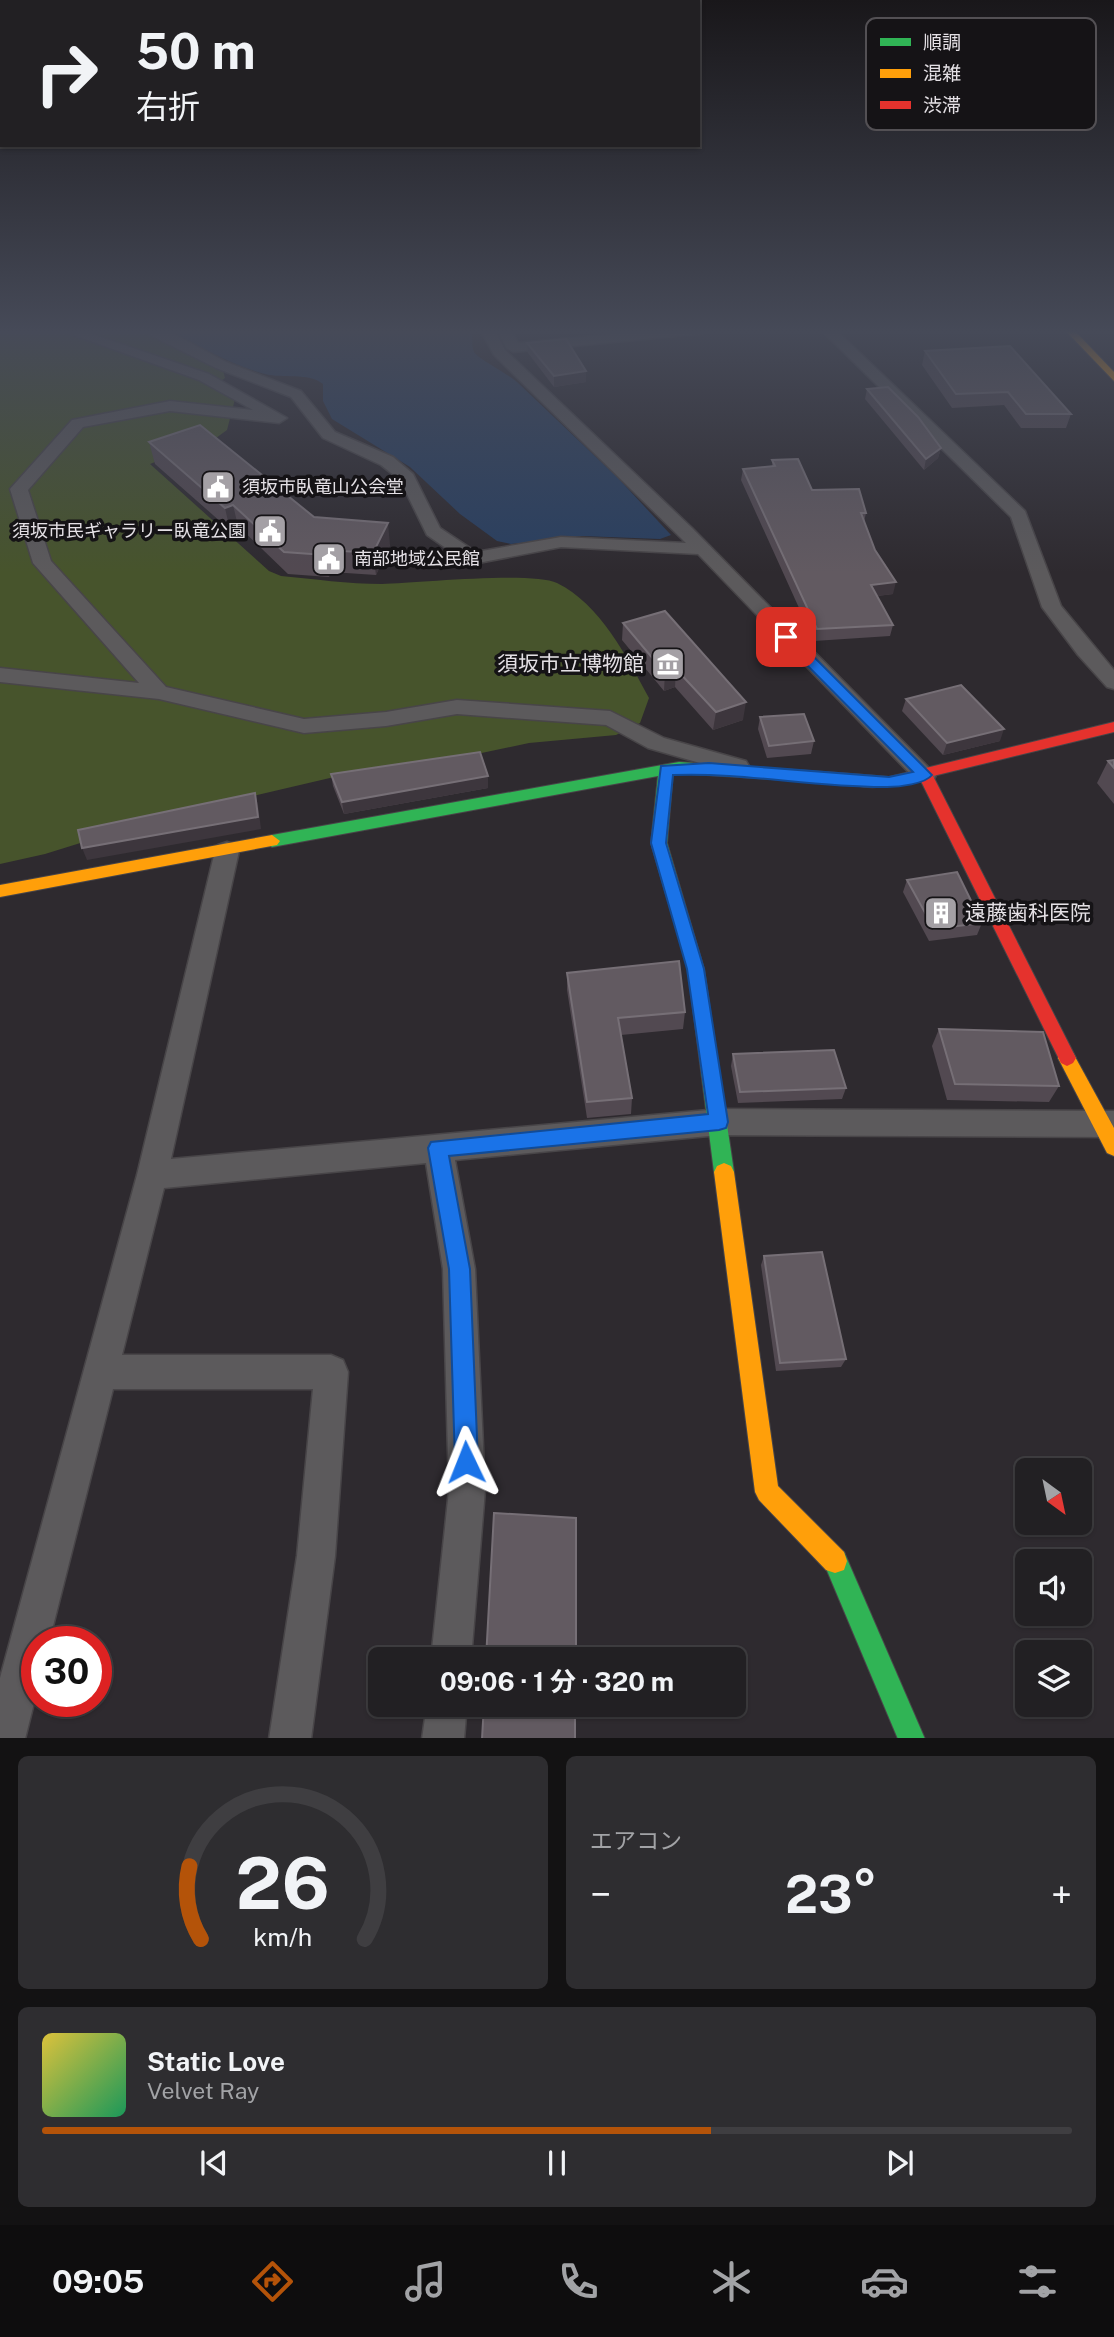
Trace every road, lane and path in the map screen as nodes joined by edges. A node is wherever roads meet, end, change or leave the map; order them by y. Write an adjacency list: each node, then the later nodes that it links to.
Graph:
1 (149, 410): 12 (street)
2 (207, 410): 8 (street)
3 (265, 410): 8 (street)
4 (285, 410): 8 (street)
5 (309, 410): 9 (street)
6 (560, 410): 9 (street)
7 (911, 410): 11 (street)
8 (279, 418)
9 (699, 549): 16 (street)
10 (0, 675): 12 (street)
11 (1114, 682)
12 (159, 692): 14 (street)
13 (1114, 727): 16 (street)
14 (738, 766)
15 (666, 770): 16 (street); 17 (street); 19 (street)
16 (925, 775): 20 (street)
17 (227, 851): 18 (street); 22 (street)
18 (0, 891)
19 (719, 1122): 20 (street); 21 (street); 29 (street)
20 (1110, 1131)
21 (438, 1148): 22 (street); 24 (street)
22 (152, 1175): 23 (street)
23 (98, 1372): 26 (street); 27 (street)
24 (452, 1647)
25 (445, 1717): 28 (street)
26 (4, 1738)
27 (290, 1738)
28 (443, 1738)
29 (912, 1738)

